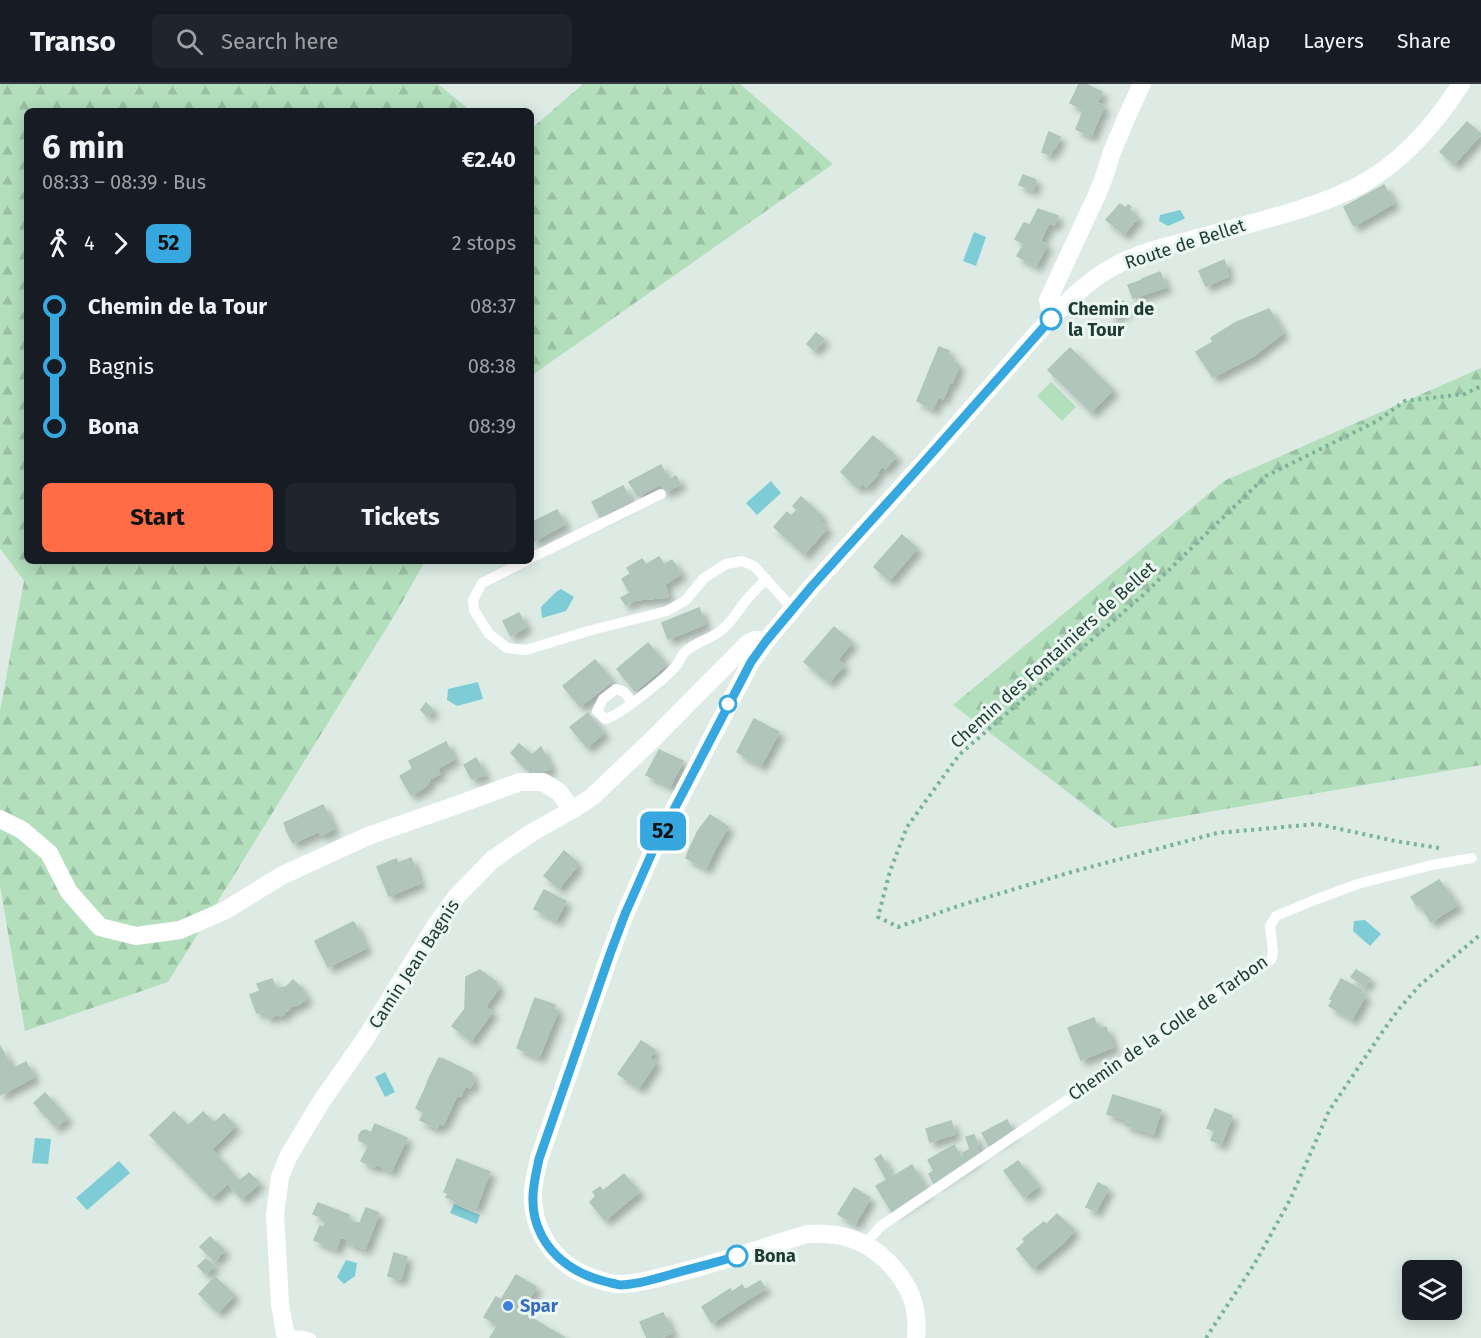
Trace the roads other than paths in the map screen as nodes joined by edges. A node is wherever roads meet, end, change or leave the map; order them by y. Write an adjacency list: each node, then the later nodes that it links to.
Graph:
1 (1142, 84): 3 (main road)
2 (1461, 84): 3 (main road, Route de Bellet)
3 (1056, 314): 8 (main road, Route de Bellet)
4 (661, 494): 5 (lane)
5 (534, 557)
6 (520, 564): 7 (lane)
7 (766, 579): 8 (lane); 10 (lane)
8 (793, 609): 9 (main road, Route de Bellet)
9 (766, 641): 11 (main road, Camin Jean Bagnis); 14 (main road, Route de Bellet)
10 (632, 702)
11 (572, 810): 12 (main road); 15 (main road, Camin Jean Bagnis)
12 (0, 819)
13 (1472, 858): 14 (lane, Chemin de la Colle de Tarbon)
14 (865, 1244): 17 (main road, Route de Bellet)
15 (286, 1336): 16 (lane)
16 (311, 1338)
17 (916, 1338)

